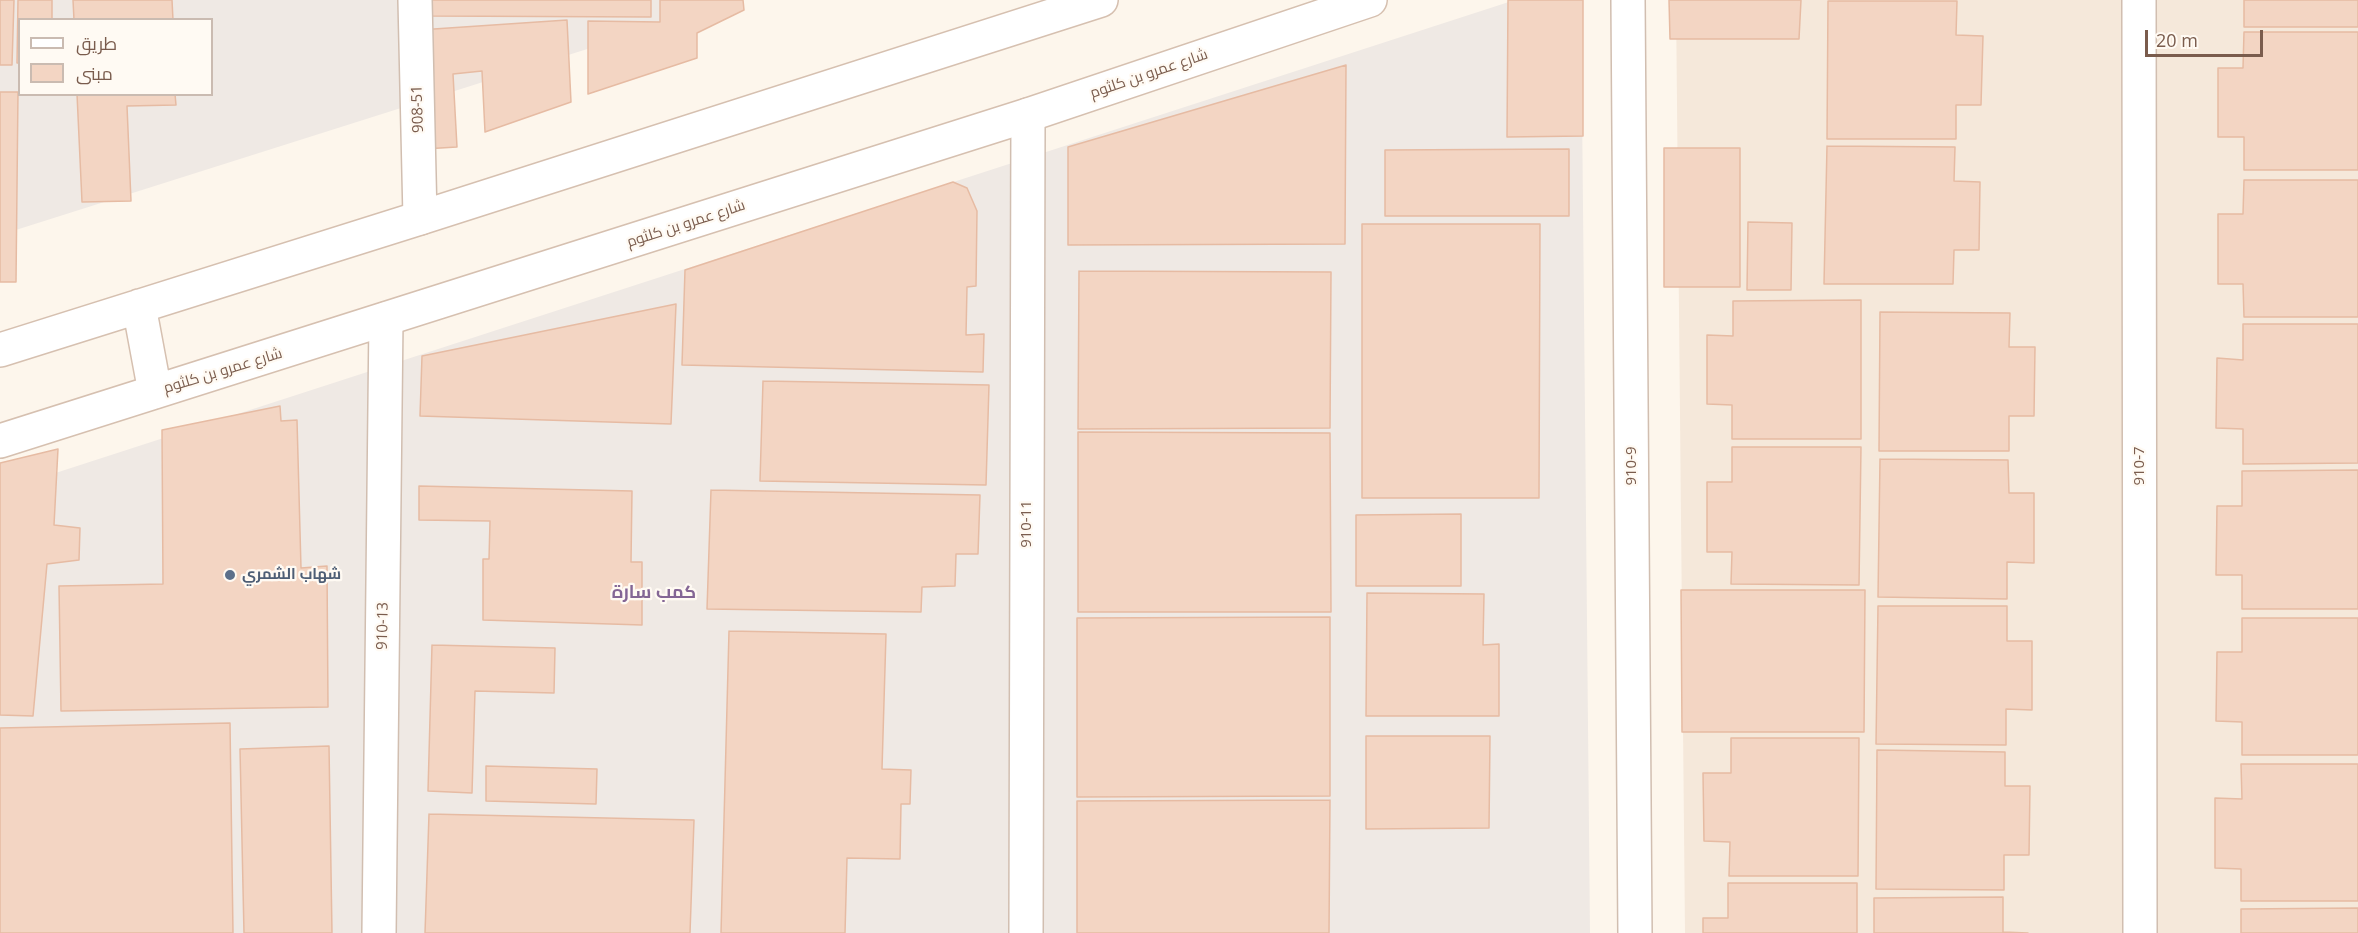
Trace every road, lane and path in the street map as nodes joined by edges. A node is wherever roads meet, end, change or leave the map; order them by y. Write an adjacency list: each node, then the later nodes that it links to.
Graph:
1 (415, 0): 8 (street, 908-51)
2 (1101, 0): 6 (street)
3 (1370, 0): 7 (street, شارع عمرو بن كلثوم)
4 (1628, 0): 16 (street, 910-9)
5 (2139, 0): 17 (street, 910-7)
6 (1053, 8): 8 (street)
7 (1028, 115): 10 (street, شارع عمرو بن كلثوم); 15 (street, 910-11)
8 (420, 218): 9 (street)
9 (140, 306): 11 (street); 12 (street)
10 (386, 319): 12 (street, شارع عمرو بن كلثوم); 14 (street, 910-13)
11 (0, 350)
12 (155, 392): 13 (street, شارع عمرو بن كلثوم)
13 (0, 441)
14 (379, 933)
15 (1026, 933)
16 (1635, 933)
17 (2140, 933)

